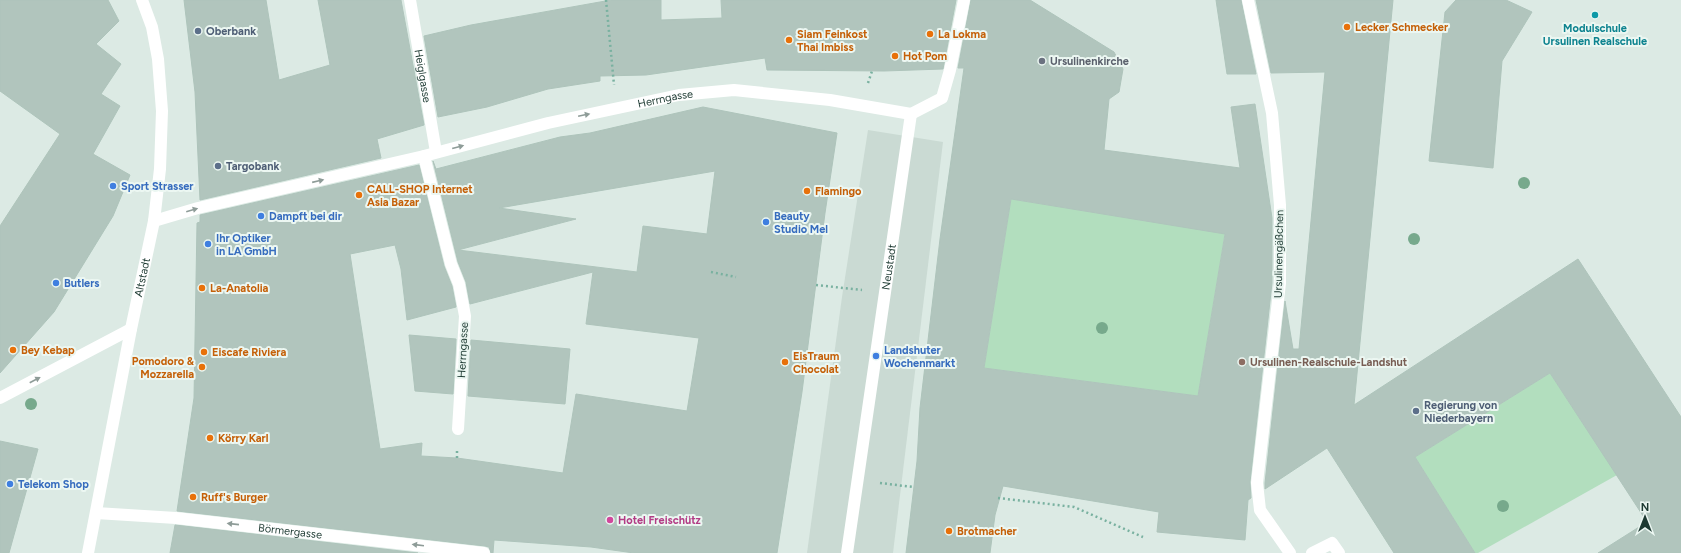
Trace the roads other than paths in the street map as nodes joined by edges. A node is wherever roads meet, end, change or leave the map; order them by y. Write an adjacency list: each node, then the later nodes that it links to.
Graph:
1 (142, 0): 7 (street, Altstadt)
2 (410, 0): 6 (street, Heiglgasse)
3 (964, 0): 5 (street)
4 (1248, 0): 15 (street, Ursulinengäßchen)
5 (911, 114): 6 (street, Herrngasse, one-way to 5); 14 (street, Neustadt)
6 (430, 154): 7 (street, Herrngasse, one-way to 6); 10 (street, Herrngasse)
7 (154, 221): 8 (street, Altstadt)
8 (131, 329): 9 (street, one-way to 8); 11 (street, Altstadt)
9 (0, 398)
10 (458, 429)
11 (96, 513): 12 (street, Altstadt); 13 (street, Börmergasse, one-way to 11)
12 (88, 553)
13 (484, 553)
14 (847, 553)
15 (1290, 553)
16 (1312, 553): 17 (street)
17 (1339, 553)

